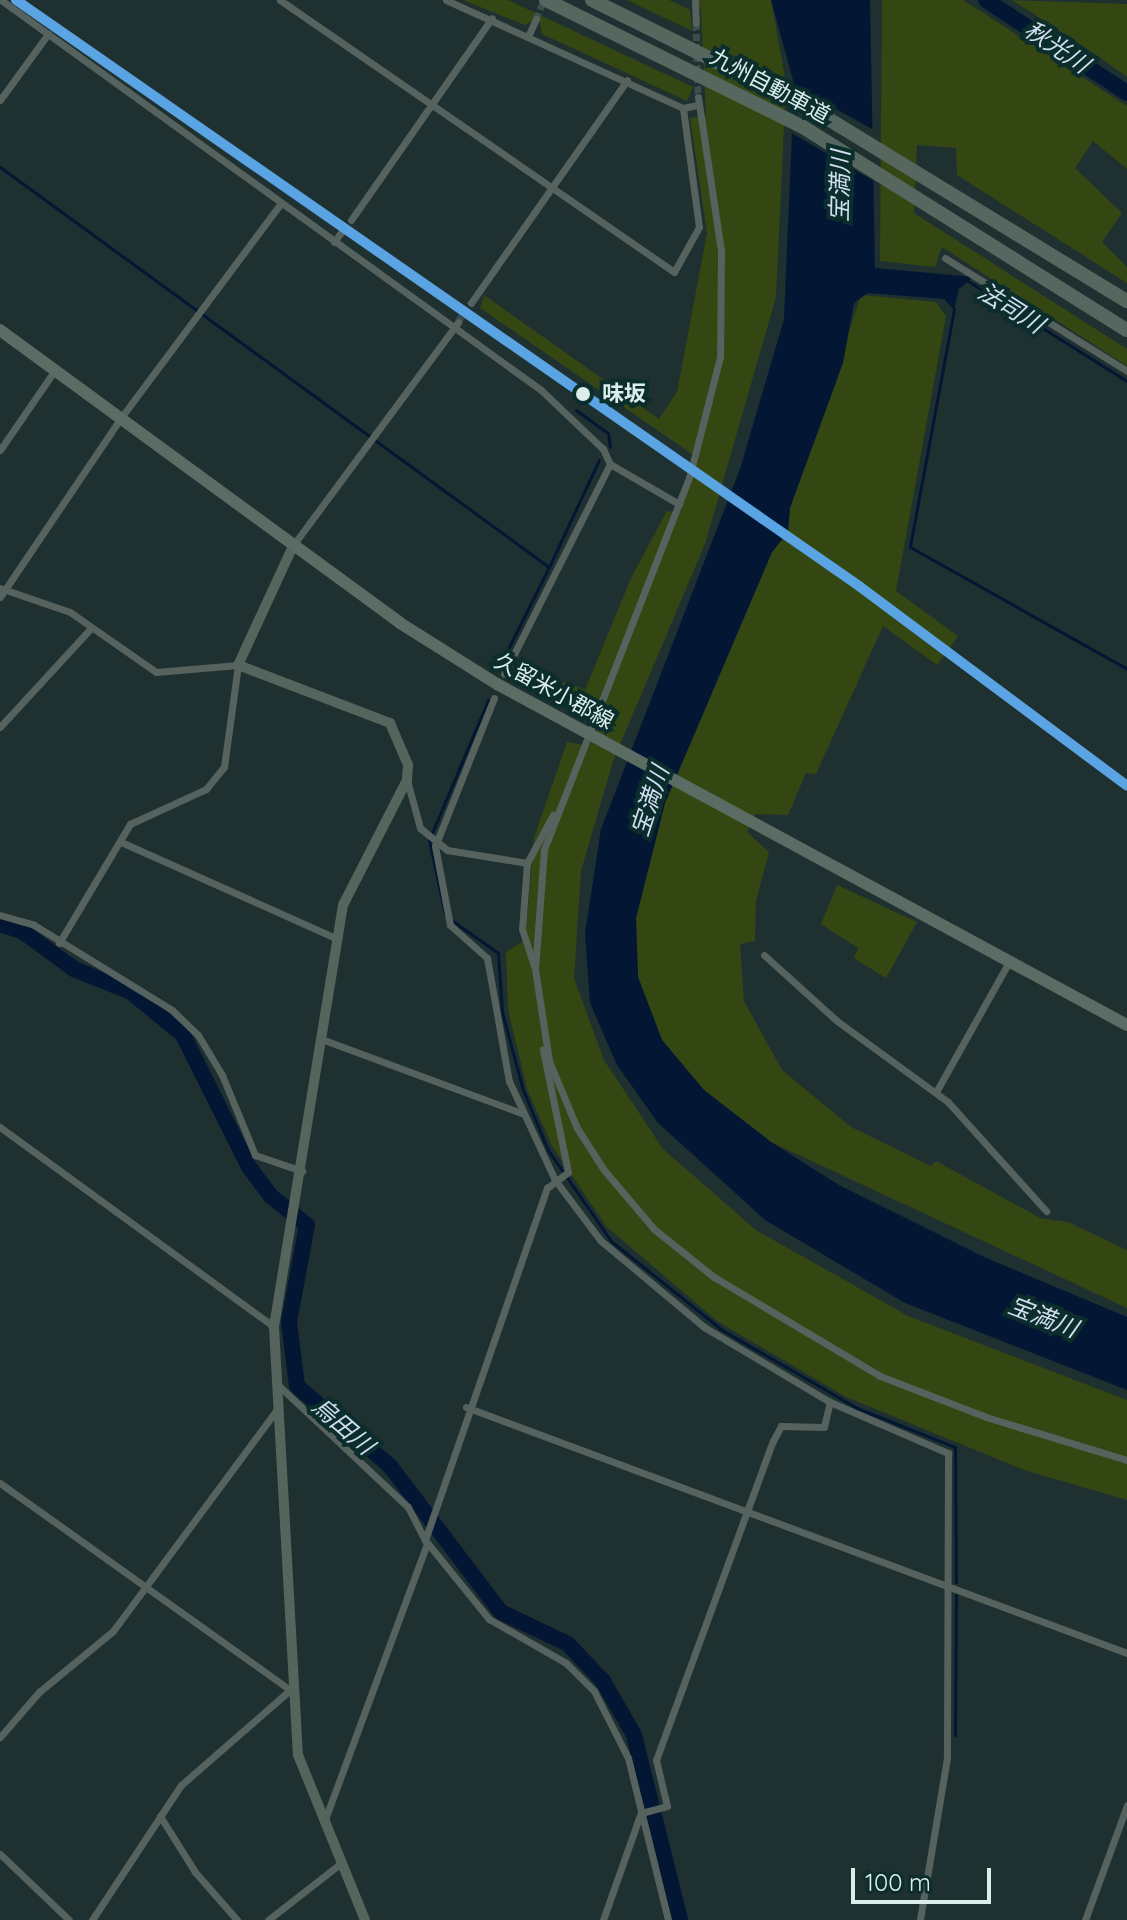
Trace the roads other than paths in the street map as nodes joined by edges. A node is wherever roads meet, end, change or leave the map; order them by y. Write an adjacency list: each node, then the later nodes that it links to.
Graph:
1 (1, 0): 11 (street)
2 (280, 0): 15 (street)
3 (446, 0): 8 (street)
4 (546, 0): 27 (highway, 九州自動車道)
5 (592, 0): 23 (highway, 九州自動車道)
6 (686, 0): 7 (street)
7 (695, 2): 10 (street)
8 (492, 18): 12 (street); 15 (street)
9 (536, 19): 12 (street)
10 (696, 23)
11 (48, 34): 14 (street); 18 (street)
12 (529, 34): 13 (street)
13 (627, 80): 16 (street); 17 (street)
14 (0, 100)
15 (432, 106): 17 (street); 19 (street)
16 (683, 108): 17 (street); 33 (street)
17 (552, 187): 24 (street)
18 (280, 204): 21 (street); 30 (street)
19 (351, 220)
20 (342, 231): 21 (street)
21 (334, 242): 25 (street)
22 (945, 258): 29 (street)
23 (1127, 301)
24 (471, 303)
25 (454, 326): 32 (street); 34 (street)
26 (0, 330): 28 (main road, 久留米小郡線)
27 (1127, 330)
28 (55, 370): 30 (main road, 久留米小郡線); 31 (street)
29 (1127, 371)
30 (120, 419): 34 (main road, 久留米小郡線); 35 (street)
31 (0, 450)
32 (610, 464): 33 (street); 38 (street)
33 (679, 504): 41 (street)
34 (294, 544): 37 (street); 41 (main road, 久留米小郡線)
35 (2, 592): 36 (street)
36 (91, 628): 37 (street); 40 (street)
37 (238, 665): 42 (street); 44 (street)
38 (504, 674)
39 (494, 698): 45 (street)
40 (0, 727)
41 (589, 735): 43 (street); 51 (main road, 久留米小郡線)
42 (407, 780): 45 (street); 48 (street)
43 (556, 810): 46 (street); 52 (street)
44 (121, 842): 48 (street); 49 (street)
45 (435, 846): 46 (street); 57 (street)
46 (527, 863): 52 (street)
47 (0, 915): 49 (street)
48 (338, 939): 55 (street)
49 (59, 943): 59 (street)
50 (764, 955): 56 (street)
51 (1009, 962): 53 (main road, 久留米小郡線); 56 (street)
52 (535, 969): 54 (street)
53 (1127, 1025)
54 (543, 1038): 60 (street); 67 (street)
55 (324, 1040): 57 (street); 59 (street)
56 (936, 1092): 61 (street)
57 (521, 1113): 60 (street)
58 (0, 1127): 62 (street)
59 (304, 1172): 62 (street)
60 (555, 1180): 64 (street); 65 (street)
61 (1046, 1211)
62 (274, 1327): 63 (street)
63 (277, 1384): 66 (street); 70 (street)
64 (830, 1402): 69 (street); 72 (street)
65 (466, 1407): 69 (street); 70 (street)
66 (278, 1408): 71 (street); 74 (street)
67 (1127, 1460)
68 (0, 1483): 71 (street)
69 (747, 1512): 72 (street); 77 (street)
70 (426, 1542): 77 (street); 79 (street)
71 (144, 1587): 74 (street); 75 (street)
72 (950, 1587): 73 (street); 89 (street)
73 (1127, 1653)
74 (290, 1690): 78 (street); 79 (street)
75 (0, 1737)
76 (1127, 1805): 90 (street)
77 (644, 1812): 87 (street); 88 (street)
78 (160, 1816): 83 (street); 84 (street)
79 (322, 1826): 81 (street)
80 (0, 1854): 82 (street)
81 (340, 1864): 85 (street); 86 (street)
82 (69, 1920)
83 (92, 1920)
84 (237, 1920)
85 (268, 1920)
86 (365, 1920)
87 (603, 1920)
88 (668, 1920)
89 (920, 1920)
90 (1085, 1920)

